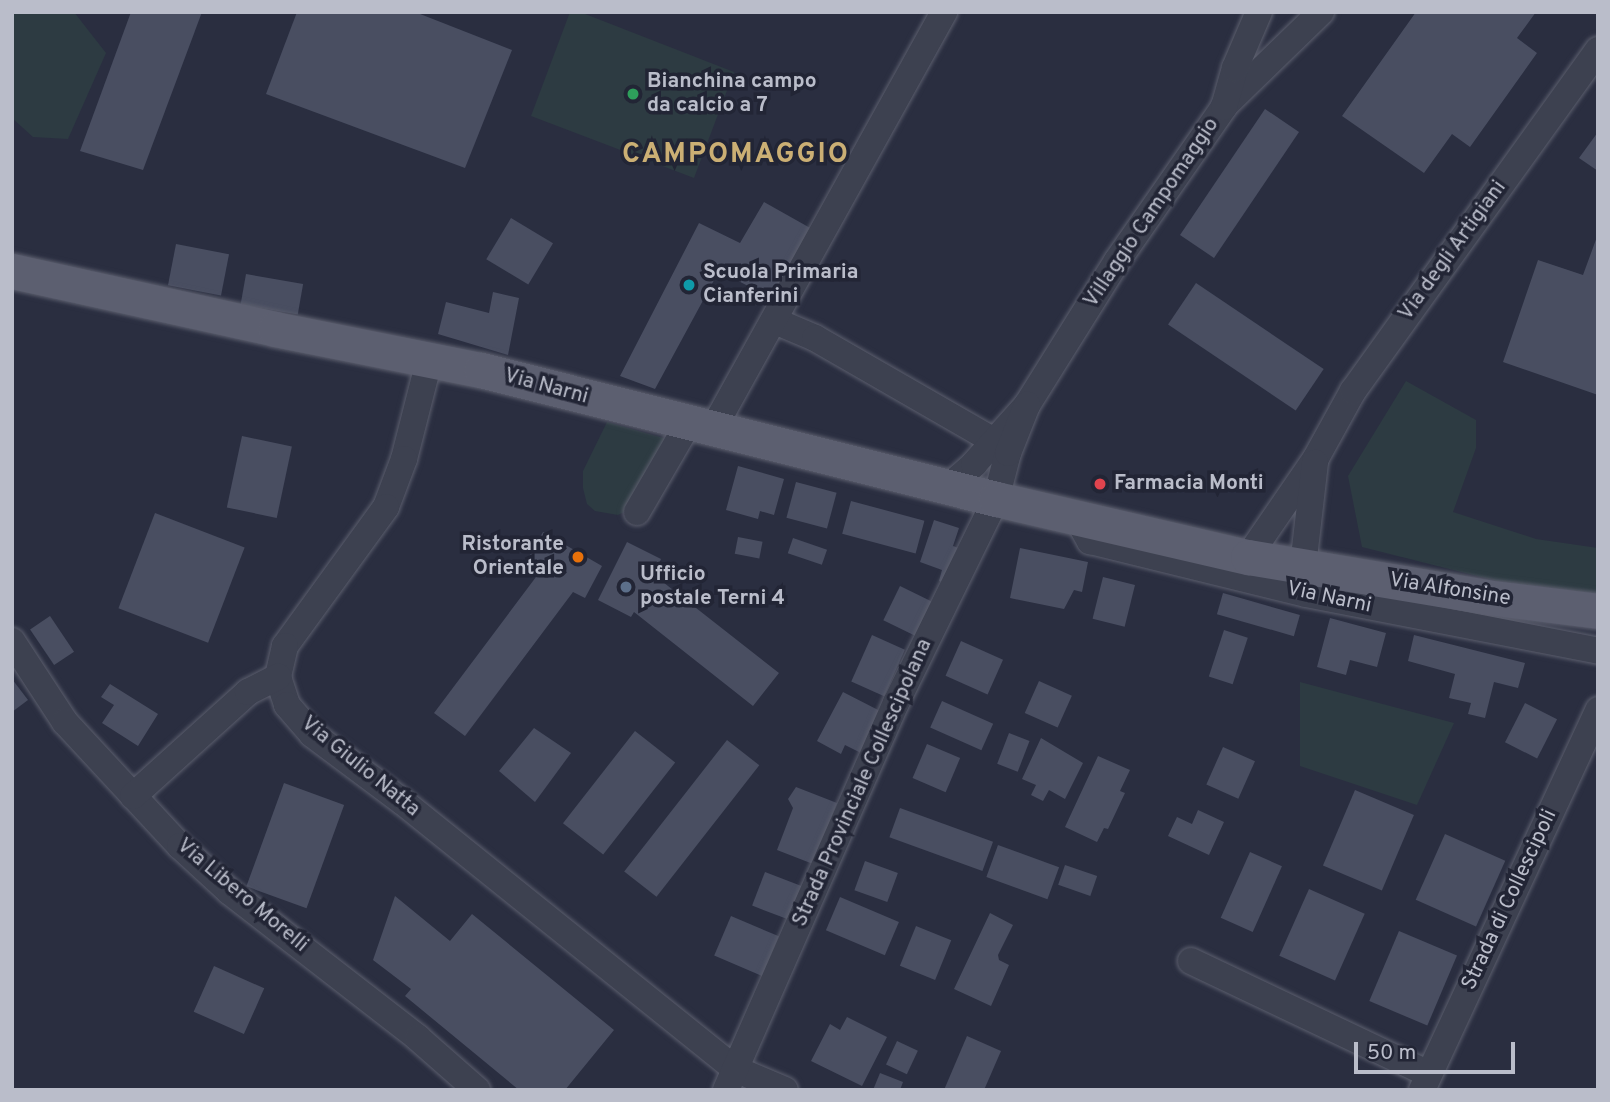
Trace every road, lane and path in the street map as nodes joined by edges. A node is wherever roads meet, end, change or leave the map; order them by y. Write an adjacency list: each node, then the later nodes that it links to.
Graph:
1 (944, 12): 7 (street)
2 (1259, 12): 5 (street, Villaggio Campomaggio)
3 (1321, 12): 5 (street)
4 (1598, 50): 12 (street, Via degli Artigiani)
5 (1224, 107): 9 (street, Villaggio Campomaggio)
6 (12, 271): 8 (main road, Via Narni)
7 (775, 321): 10 (street); 11 (street)
8 (429, 361): 10 (main road, Via Narni); 22 (street)
9 (1027, 404): 11 (street, Villaggio Campomaggio); 14 (street, Villaggio Campomaggio)
10 (701, 426): 13 (main road, Via Narni); 15 (street)
11 (994, 441): 13 (street, Villaggio Campomaggio)
12 (1316, 458): 17 (street, Via degli Artigiani); 18 (street, Via degli Artigiani)
13 (947, 487): 14 (main road, Via Narni)
14 (996, 499): 16 (main road, Via Narni); 26 (street, Strada Provinciale Collescipolana)
15 (637, 512)
16 (1076, 516): 17 (main road, Via Narni); 21 (street, Via Narni)
17 (1248, 557): 18 (main road, Via Narni)
18 (1303, 566): 19 (main road, Via Alfonsine)
19 (1598, 611)
20 (12, 640): 24 (street, Via Libero Morelli)
21 (1598, 651)
22 (278, 677): 24 (street); 26 (street, Via Giulio Natta)
23 (1598, 710): 27 (street, Strada di Collescipoli)
24 (133, 796): 28 (street, Via Libero Morelli)
25 (1191, 961): 27 (street)
26 (731, 1080): 29 (street)
27 (1426, 1082)
28 (477, 1090)
29 (785, 1090)

